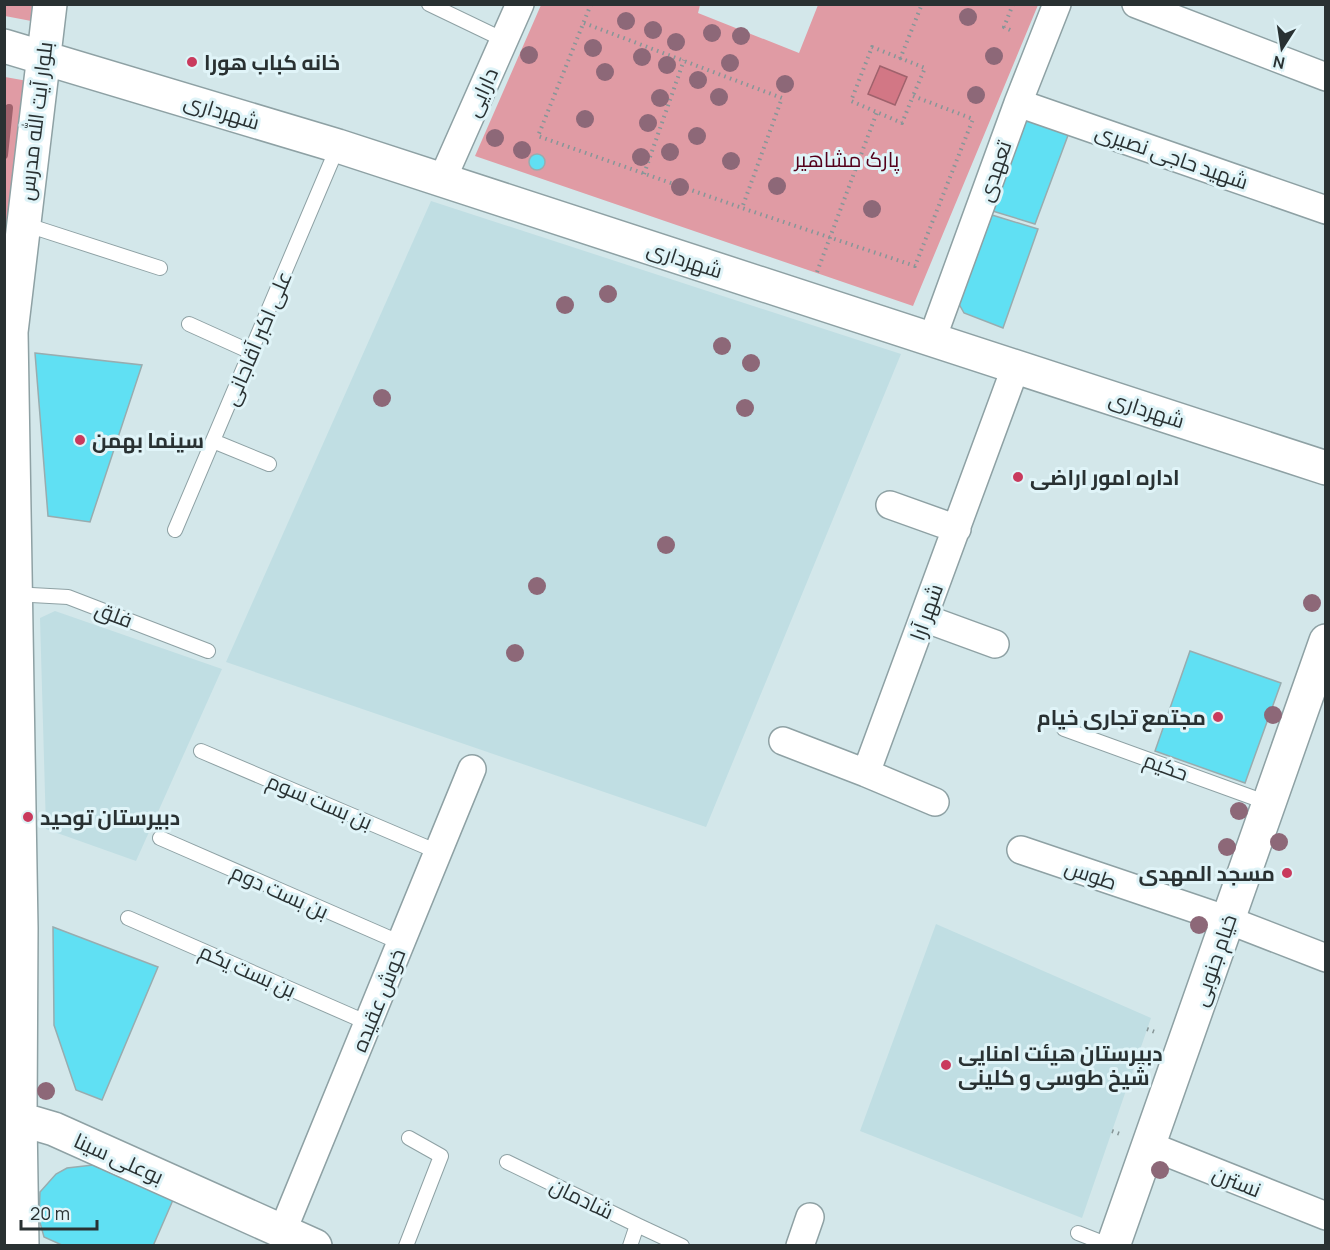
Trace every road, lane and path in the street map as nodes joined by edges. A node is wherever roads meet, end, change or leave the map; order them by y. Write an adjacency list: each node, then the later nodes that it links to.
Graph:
1 (50, 4): 13 (main road, بلوار آیت الله مدرس)
2 (429, 4): 11 (lane)
3 (520, 4): 11 (street, دارایی)
4 (591, 4): 9 (path)
5 (922, 4): 14 (path)
6 (1013, 4): 10 (path)
7 (1057, 4): 18 (street, تعهدی)
8 (1136, 4): 16 (street)
9 (584, 22): 15 (path); 21 (path)
10 (1014, 32)
11 (504, 40): 22 (street, دارایی)
12 (4, 46): 13 (main road, شهرداری)
13 (42, 57): 20 (main road, شهرداری); 25 (main road, بلوار آیت الله مدرس)
14 (900, 59): 17 (path); 19 (path)
15 (684, 60): 21 (path); 23 (path)
16 (1326, 77)
17 (913, 96): 19 (path); 26 (path)
18 (1018, 103): 24 (street, شهید حاجی نصیری); 30 (street, تعهدی)
19 (878, 112): 26 (path)
20 (338, 146): 22 (main road, شهرداری); 31 (lane, علی اکبر آقاجانی)
21 (644, 174): 23 (path)
22 (442, 180): 28 (main road, شهرداری)
23 (742, 208): 26 (path)
24 (1326, 210)
25 (22, 224): 27 (lane); 39 (main road, بلوار آیت الله مدرس)
26 (830, 237): 28 (path)
27 (160, 268)
28 (807, 298): 30 (main road, شهرداری)
29 (189, 324): 31 (lane)
30 (932, 339): 32 (main road, شهرداری)
31 (251, 352): 33 (lane, علی اکبر آقاجانی)
32 (1016, 366): 35 (main road, شهرداری); 37 (street, شهر آرا)
33 (213, 441): 34 (lane); 38 (lane, علی اکبر آقاجانی)
34 (269, 464)
35 (1326, 468)
36 (890, 505): 37 (street)
37 (957, 529): 40 (street, شهر آرا)
38 (175, 530)
39 (10, 594): 42 (lane, فلق); 59 (main road, بلوار آیت الله مدرس)
40 (924, 618): 41 (street); 48 (street, شهر آرا)
41 (995, 644)
42 (208, 651)
43 (1323, 658): 50 (main road, خیام جنوبی)
44 (1064, 729): 50 (lane, حکیم)
45 (783, 741): 48 (street)
46 (201, 751): 53 (lane, بن بست سوم)
47 (472, 769): 53 (street, خوش عقیده)
48 (866, 773): 49 (street)
49 (935, 801)
50 (1268, 803): 55 (main road, خیام جنوبی)
51 (160, 838): 56 (lane, بن بست دوم)
52 (1021, 850): 55 (street, طوس)
53 (438, 852): 56 (street, خوش عقیده)
54 (128, 918): 58 (lane, بن بست یکم)
55 (1228, 920): 57 (street, طوس); 62 (main road, خیام جنوبی)
56 (401, 943): 58 (street, خوش عقیده)
57 (1326, 958)
58 (369, 1023): 67 (street, خوش عقیده)
59 (12, 1086): 60 (main road, بلوار آیت الله مدرس)
60 (12, 1118): 67 (main road, بوعلی سینا); 69 (main road, بلوار آیت الله مدرس)
61 (409, 1138): 71 (lane)
62 (1148, 1145): 65 (street, نسترن); 75 (main road, خیام جنوبی)
63 (507, 1162): 66 (lane, شادمان)
64 (810, 1216): 74 (street)
65 (1326, 1216)
66 (637, 1226): 72 (lane, شادمان); 73 (lane)
67 (283, 1230): 70 (main road, بوعلی سینا)
68 (1078, 1233): 75 (lane)
69 (22, 1245)
70 (315, 1245)
71 (406, 1245)
72 (630, 1245)
73 (682, 1245)
74 (800, 1245)
75 (1112, 1245)

